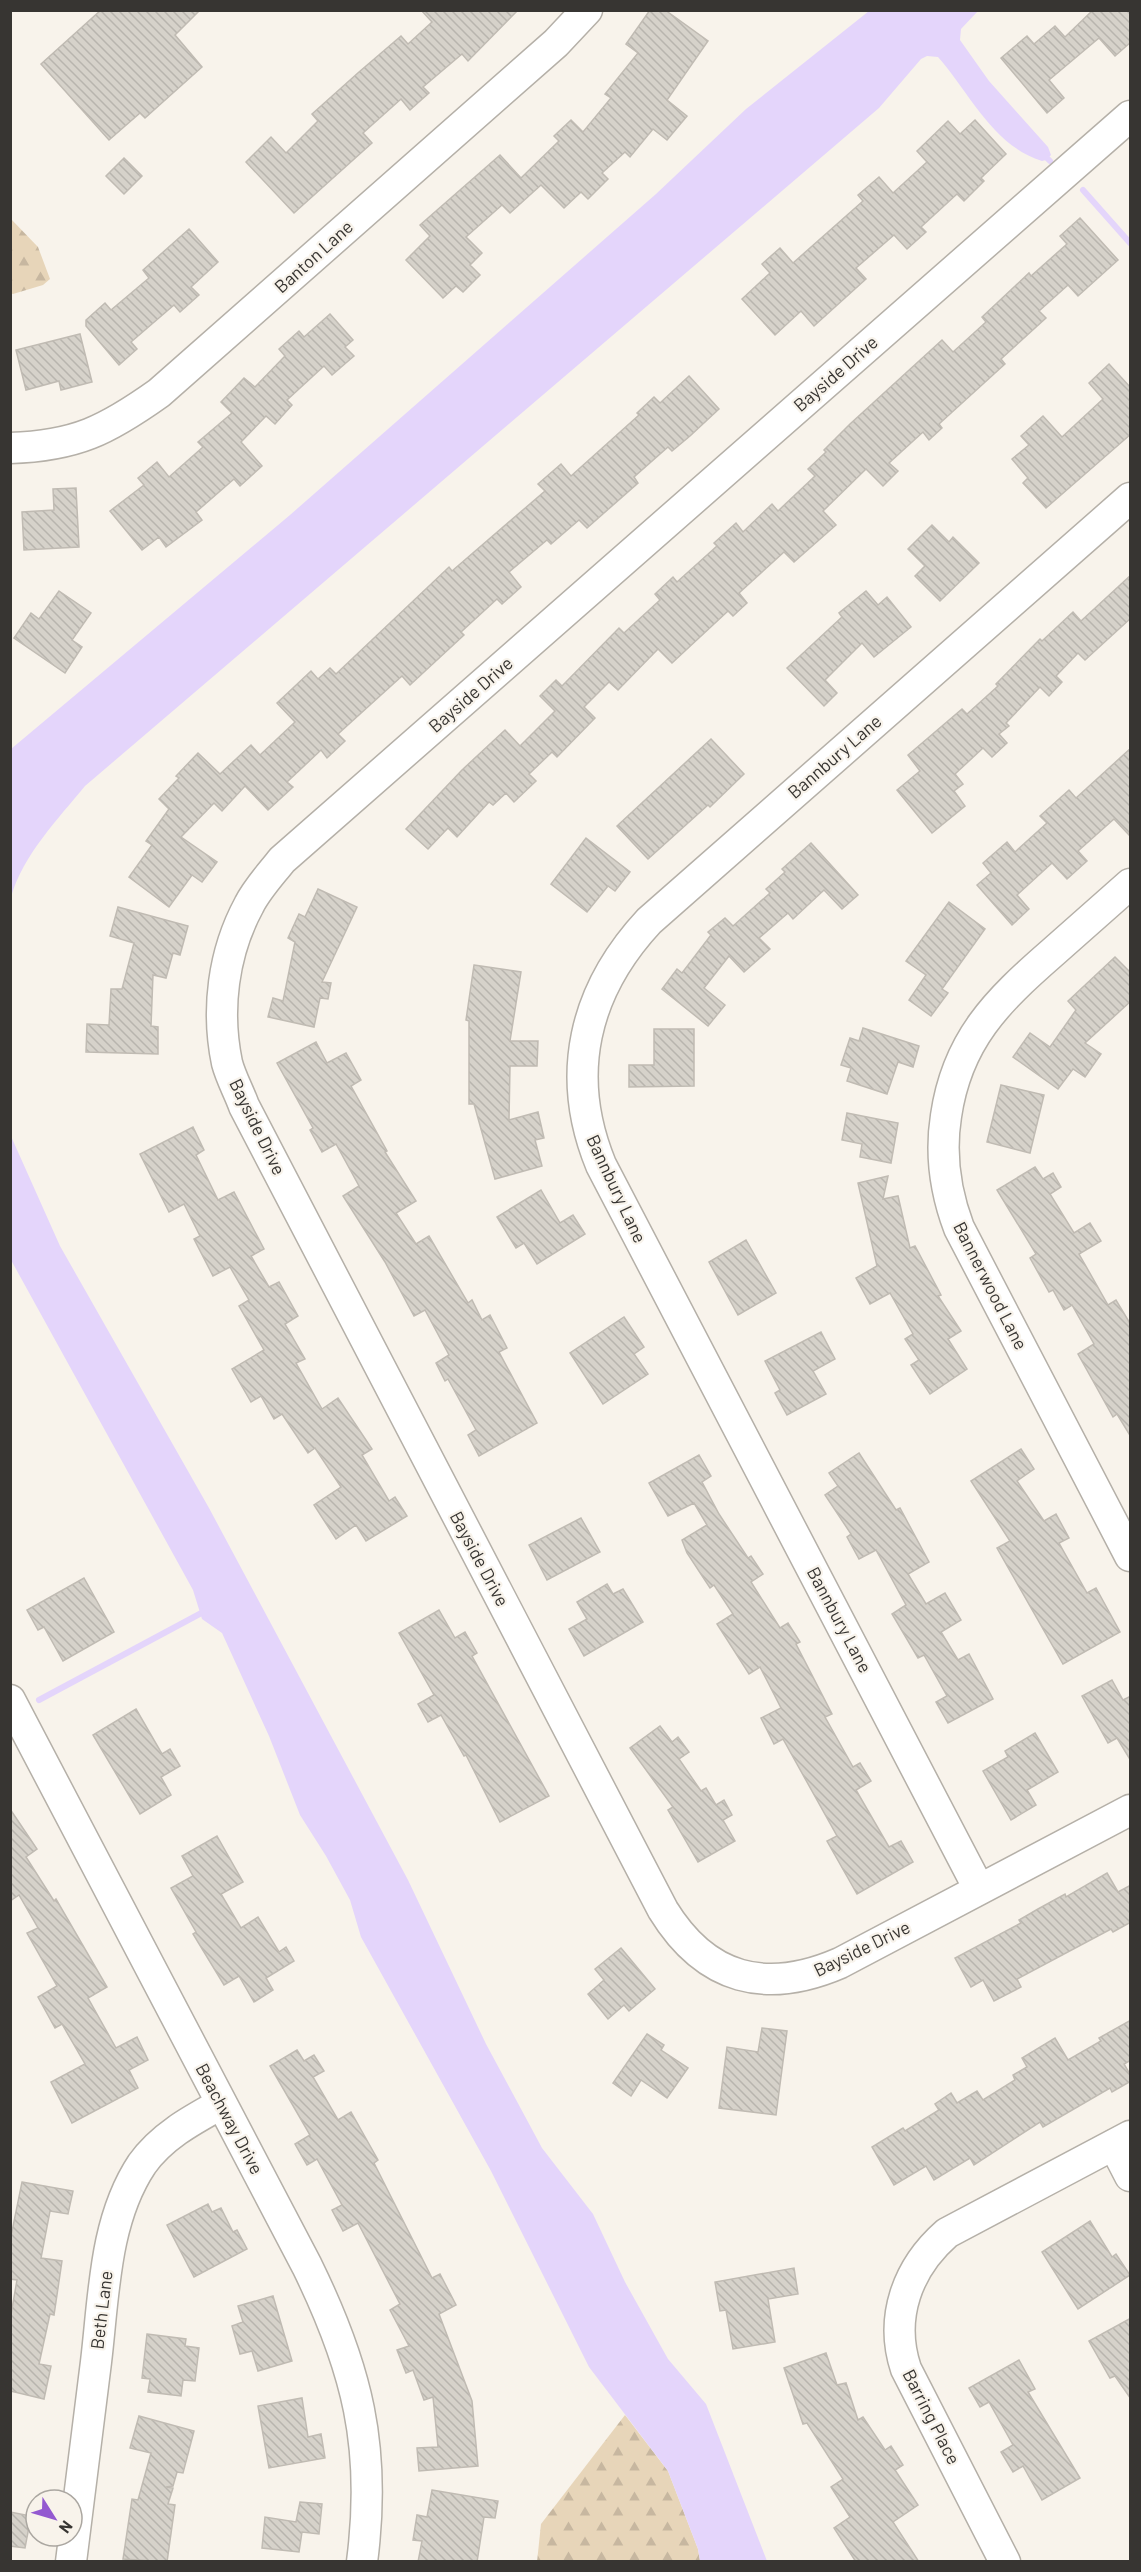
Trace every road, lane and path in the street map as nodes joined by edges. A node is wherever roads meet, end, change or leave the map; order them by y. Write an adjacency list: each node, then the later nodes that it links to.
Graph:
1 (587, 10): 3 (street, Banton Lane)
2 (1131, 116): 9 (street, Bayside Drive)
3 (10, 448)
4 (1131, 498): 9 (street, Bannbury Lane)
5 (1131, 884): 6 (street, Bannerwood Lane)
6 (1131, 1556)
7 (10, 1700): 10 (street, Beachway Drive)
8 (1131, 1810): 9 (street, Bayside Drive)
9 (979, 1889)
10 (221, 2104): 13 (street, Beth Lane); 14 (street, Beachway Drive)
11 (1122, 2141): 12 (street); 15 (street, Barring Place)
12 (1131, 2176)
13 (71, 2562)
14 (362, 2562)
15 (1005, 2562)

